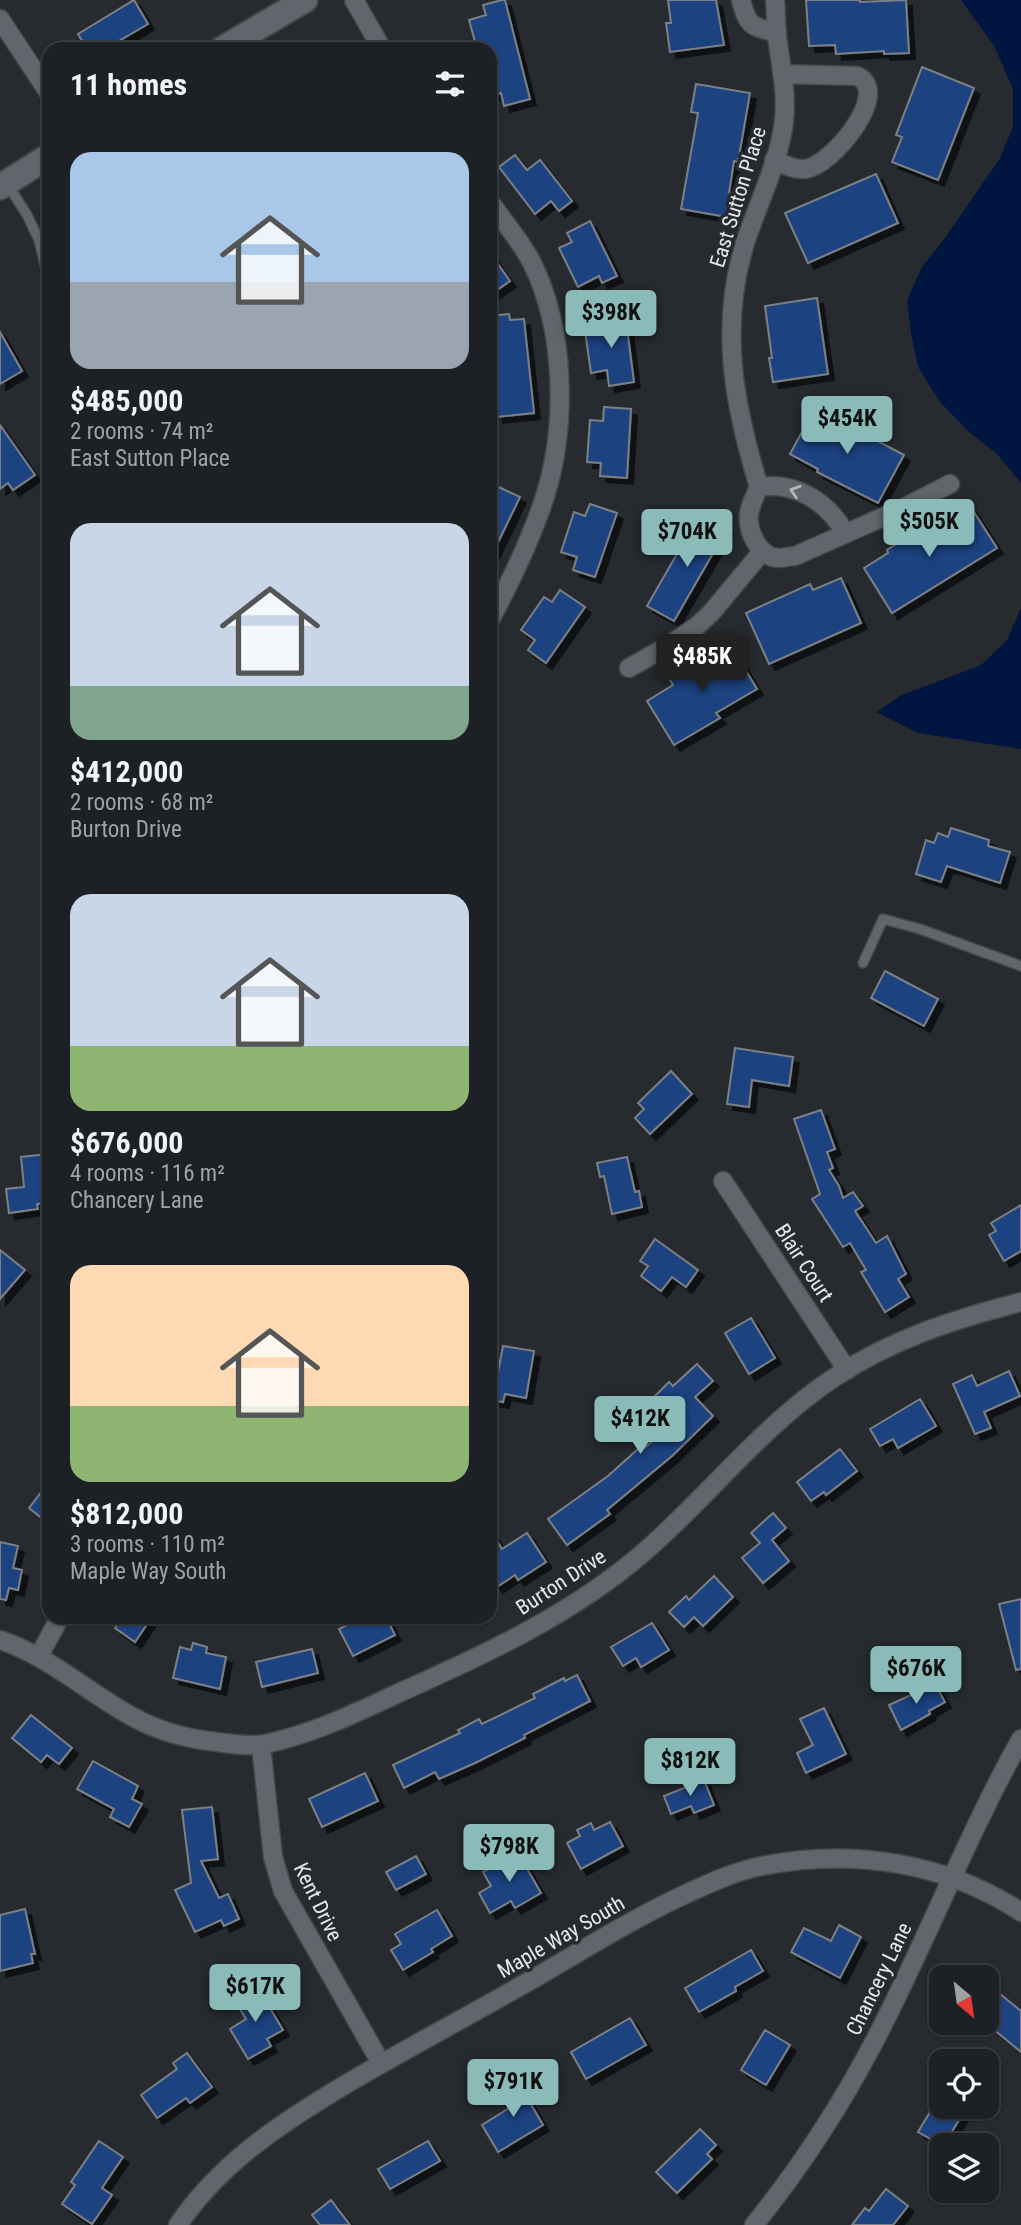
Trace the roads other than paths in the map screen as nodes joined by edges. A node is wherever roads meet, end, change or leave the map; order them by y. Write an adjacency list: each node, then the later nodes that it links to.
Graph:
1 (305, 0): 7 (street)
2 (354, 0): 8 (street)
3 (741, 0): 6 (street)
4 (775, 0): 6 (street, East Sutton Place)
5 (0, 19): 10 (street)
6 (777, 33): 9 (street, East Sutton Place)
7 (234, 42)
8 (378, 42)
9 (782, 74): 11 (street, East Sutton Place); 11 (street)
10 (42, 82)
11 (774, 160): 17 (street, East Sutton Place)
12 (42, 161): 13 (street)
13 (4, 185): 15 (lane)
14 (497, 212): 20 (street)
15 (42, 253)
16 (950, 484): 18 (street)
17 (759, 487): 18 (street, one-way to 17); 19 (street)
18 (845, 533): 19 (street)
19 (761, 550): 21 (street)
20 (497, 607)
21 (629, 668)
22 (863, 963): 23 (lane)
23 (1021, 966)
24 (723, 1181): 26 (street, Blair Court)
25 (1021, 1302): 26 (street, Burton Drive)
26 (847, 1370): 31 (street, Burton Drive)
27 (56, 1624): 29 (street)
28 (0, 1640): 29 (street, Burton Drive)
29 (39, 1656): 31 (street, Burton Drive)
30 (1021, 1739): 32 (street, Chancery Lane)
31 (261, 1745): 34 (street, Kent Drive)
32 (953, 1878): 33 (street, Maple Way South); 34 (street, Maple Way South); 36 (street, Chancery Lane)
33 (1021, 1912)
34 (381, 2063): 35 (street, Maple Way South)
35 (178, 2225)
36 (754, 2225)

